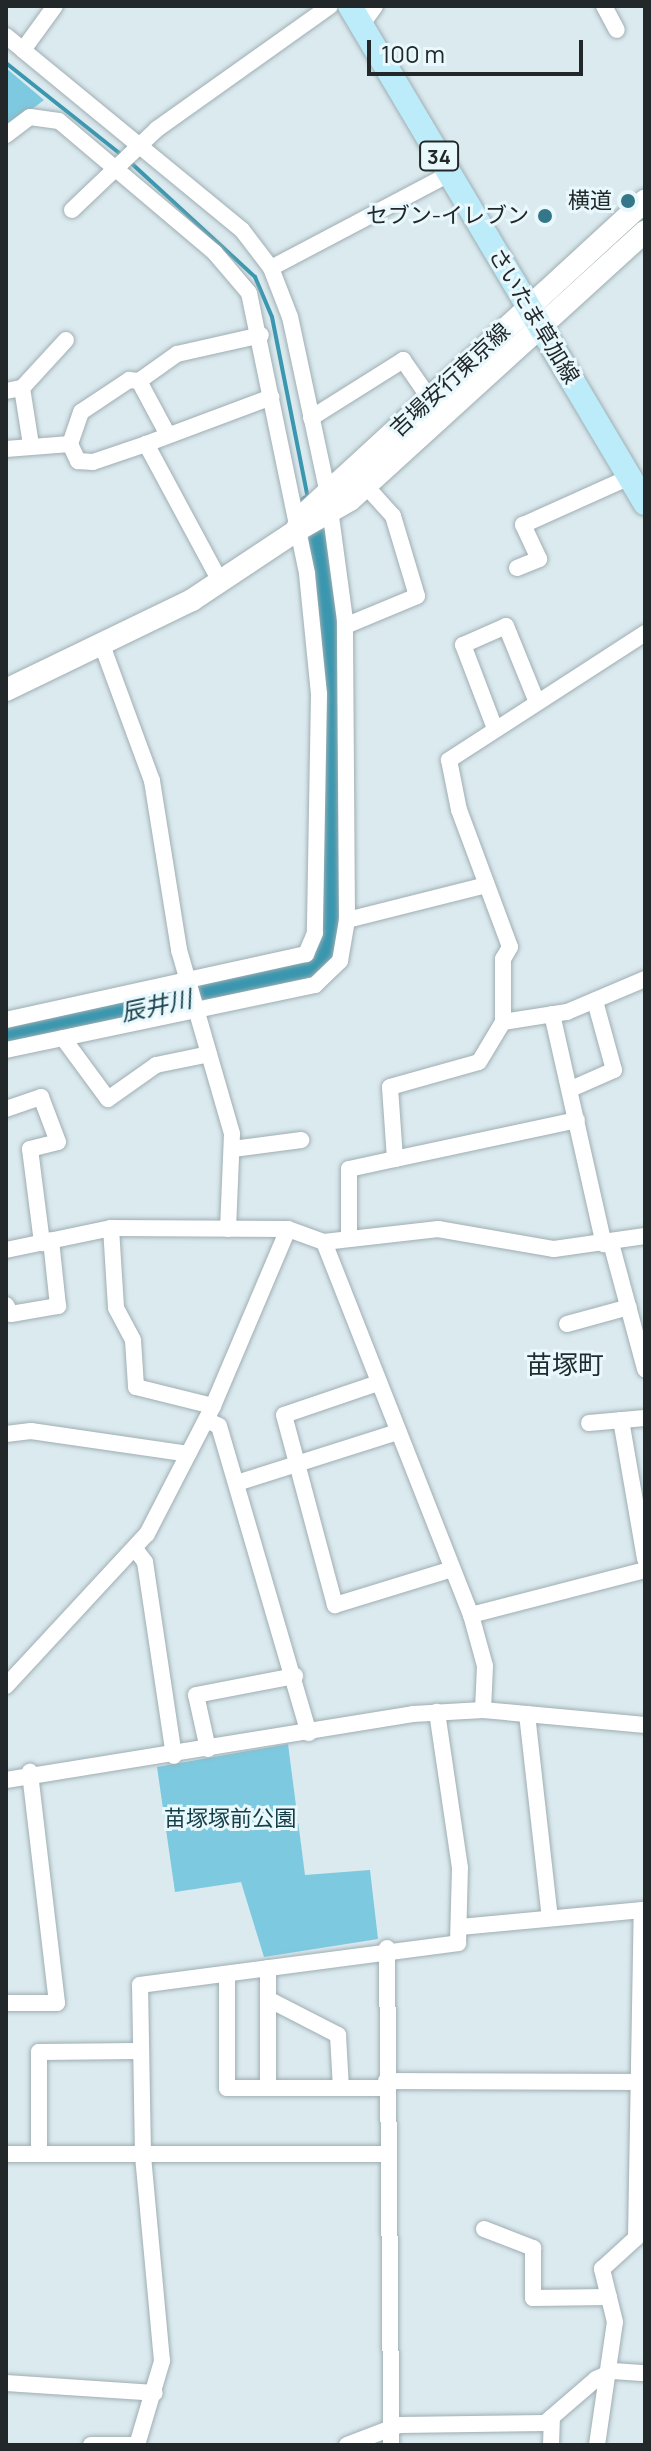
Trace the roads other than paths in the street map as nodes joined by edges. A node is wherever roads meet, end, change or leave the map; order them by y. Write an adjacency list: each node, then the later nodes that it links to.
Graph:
1 (55, 6): 7 (street)
2 (330, 6): 9 (street)
3 (604, 6): 5 (street)
4 (363, 12): 11 (main road, さいたま草加線 / 34)
5 (617, 30)
6 (6, 36): 7 (street)
7 (23, 50): 9 (street)
8 (6, 135): 10 (street)
9 (140, 146): 10 (street); 15 (street)
10 (121, 168): 13 (street); 18 (street)
11 (449, 174): 15 (street); 16 (main road, さいたま草加線 / 34)
12 (645, 201): 16 (main road, 吉場安行東京線)
13 (72, 210)
14 (645, 232): 17 (main road, 吉場安行東京線)
15 (271, 268): 24 (street)
16 (528, 307): 17 (main road, さいたま草加線 / 34); 23 (main road, 吉場安行東京線)
17 (541, 328): 30 (main road, さいたま草加線 / 34); 31 (main road, 吉場安行東京線)
18 (261, 335): 20 (street); 22 (street)
19 (66, 340): 21 (street)
20 (139, 381): 25 (street); 26 (street)
21 (11, 387): 28 (street)
22 (272, 397): 25 (street); 33 (street)
23 (430, 399): 24 (street); 33 (main road, 吉場安行東京線)
24 (311, 418): 33 (street)
25 (168, 435): 27 (street)
26 (70, 444): 27 (street); 28 (street)
27 (146, 444): 35 (street)
28 (31, 445): 29 (street)
29 (6, 449)
30 (630, 477): 32 (main road, さいたま草加線 / 34); 34 (street)
31 (366, 486): 33 (main road, 吉場安行東京線); 36 (street)
32 (645, 503)
33 (315, 515): 35 (main road, 吉場安行東京線); 36 (street); 45 (street)
34 (517, 568)
35 (221, 583): 38 (main road, 吉場安行東京線)
36 (345, 626): 43 (street)
37 (645, 633): 40 (street)
38 (102, 645): 39 (main road, 吉場安行東京線); 45 (street)
39 (6, 690)
40 (536, 700): 41 (street); 41 (street)
41 (494, 726): 42 (street)
42 (486, 885): 43 (street); 50 (street)
43 (347, 920): 47 (street)
44 (645, 979): 46 (street)
45 (190, 983): 47 (street); 49 (street)
46 (595, 1001): 48 (street); 54 (street)
47 (199, 1011): 51 (street); 53 (street)
48 (552, 1014): 50 (street); 54 (street)
49 (6, 1020)
50 (503, 1022): 59 (street)
51 (63, 1038): 52 (street); 53 (street)
52 (6, 1050)
53 (209, 1054): 58 (street)
54 (571, 1089): 56 (street)
55 (6, 1109): 65 (street)
56 (577, 1120): 59 (street); 67 (street)
57 (301, 1140): 58 (street)
58 (233, 1149): 61 (street)
59 (395, 1159): 64 (street)
60 (111, 1228): 61 (street); 65 (street); 74 (street)
61 (228, 1229): 62 (street)
62 (288, 1229): 66 (street); 74 (street)
63 (645, 1236): 67 (street)
64 (349, 1239): 66 (street); 67 (street)
65 (47, 1241): 68 (street); 69 (street)
66 (324, 1242): 73 (street)
67 (608, 1243): 70 (street)
68 (6, 1250)
69 (6, 1305)
70 (629, 1307): 71 (street); 72 (street)
71 (567, 1324)
72 (645, 1369)
73 (378, 1383): 78 (street); 81 (street)
74 (210, 1413): 80 (street); 82 (street)
75 (645, 1418): 76 (street)
76 (621, 1420): 77 (street); 84 (street)
77 (589, 1423)
78 (398, 1432): 81 (street); 85 (street)
79 (6, 1434): 80 (street)
80 (188, 1454): 83 (street)
81 (299, 1463): 82 (street); 85 (street)
82 (237, 1483): 88 (street)
83 (136, 1550): 89 (street); 96 (street)
84 (645, 1559)
85 (452, 1569): 87 (street)
86 (645, 1570): 87 (street)
87 (471, 1615): 90 (street)
88 (295, 1676): 94 (street); 95 (street)
89 (6, 1686)
90 (483, 1710): 91 (street); 92 (street)
91 (437, 1712): 94 (street); 101 (street)
92 (527, 1714): 93 (street); 100 (street)
93 (645, 1725)
94 (309, 1733): 95 (street)
95 (208, 1749): 96 (street)
96 (174, 1756): 97 (street)
97 (30, 1772): 98 (street); 106 (street)
98 (6, 1780)
99 (643, 1910): 100 (street); 108 (street)
100 (550, 1918): 101 (street)
101 (460, 1927): 102 (street)
102 (387, 1948): 103 (street); 109 (street)
103 (268, 1968): 104 (street); 105 (street)
104 (227, 1975): 107 (street); 110 (street)
105 (268, 1999): 110 (street); 111 (street)
106 (6, 2003)
107 (139, 2051): 113 (street); 115 (street)
108 (636, 2082): 109 (street); 117 (street)
109 (386, 2084): 111 (street); 114 (street)
110 (268, 2088): 111 (street)
111 (341, 2088)
112 (6, 2154): 113 (street)
113 (39, 2154): 115 (street)
114 (387, 2154): 115 (street); 123 (street)
115 (143, 2155): 121 (street)
116 (484, 2229): 117 (street)
117 (609, 2297): 118 (street)
118 (613, 2371): 119 (street); 122 (street); 129 (street)
119 (645, 2373)
120 (6, 2383): 121 (street)
121 (155, 2393): 125 (street)
122 (552, 2417): 123 (street); 128 (street)
123 (391, 2428): 126 (street); 127 (street)
124 (91, 2445): 125 (street)
125 (137, 2445)
126 (347, 2445)
127 (391, 2445)
128 (551, 2445)
129 (597, 2445)

